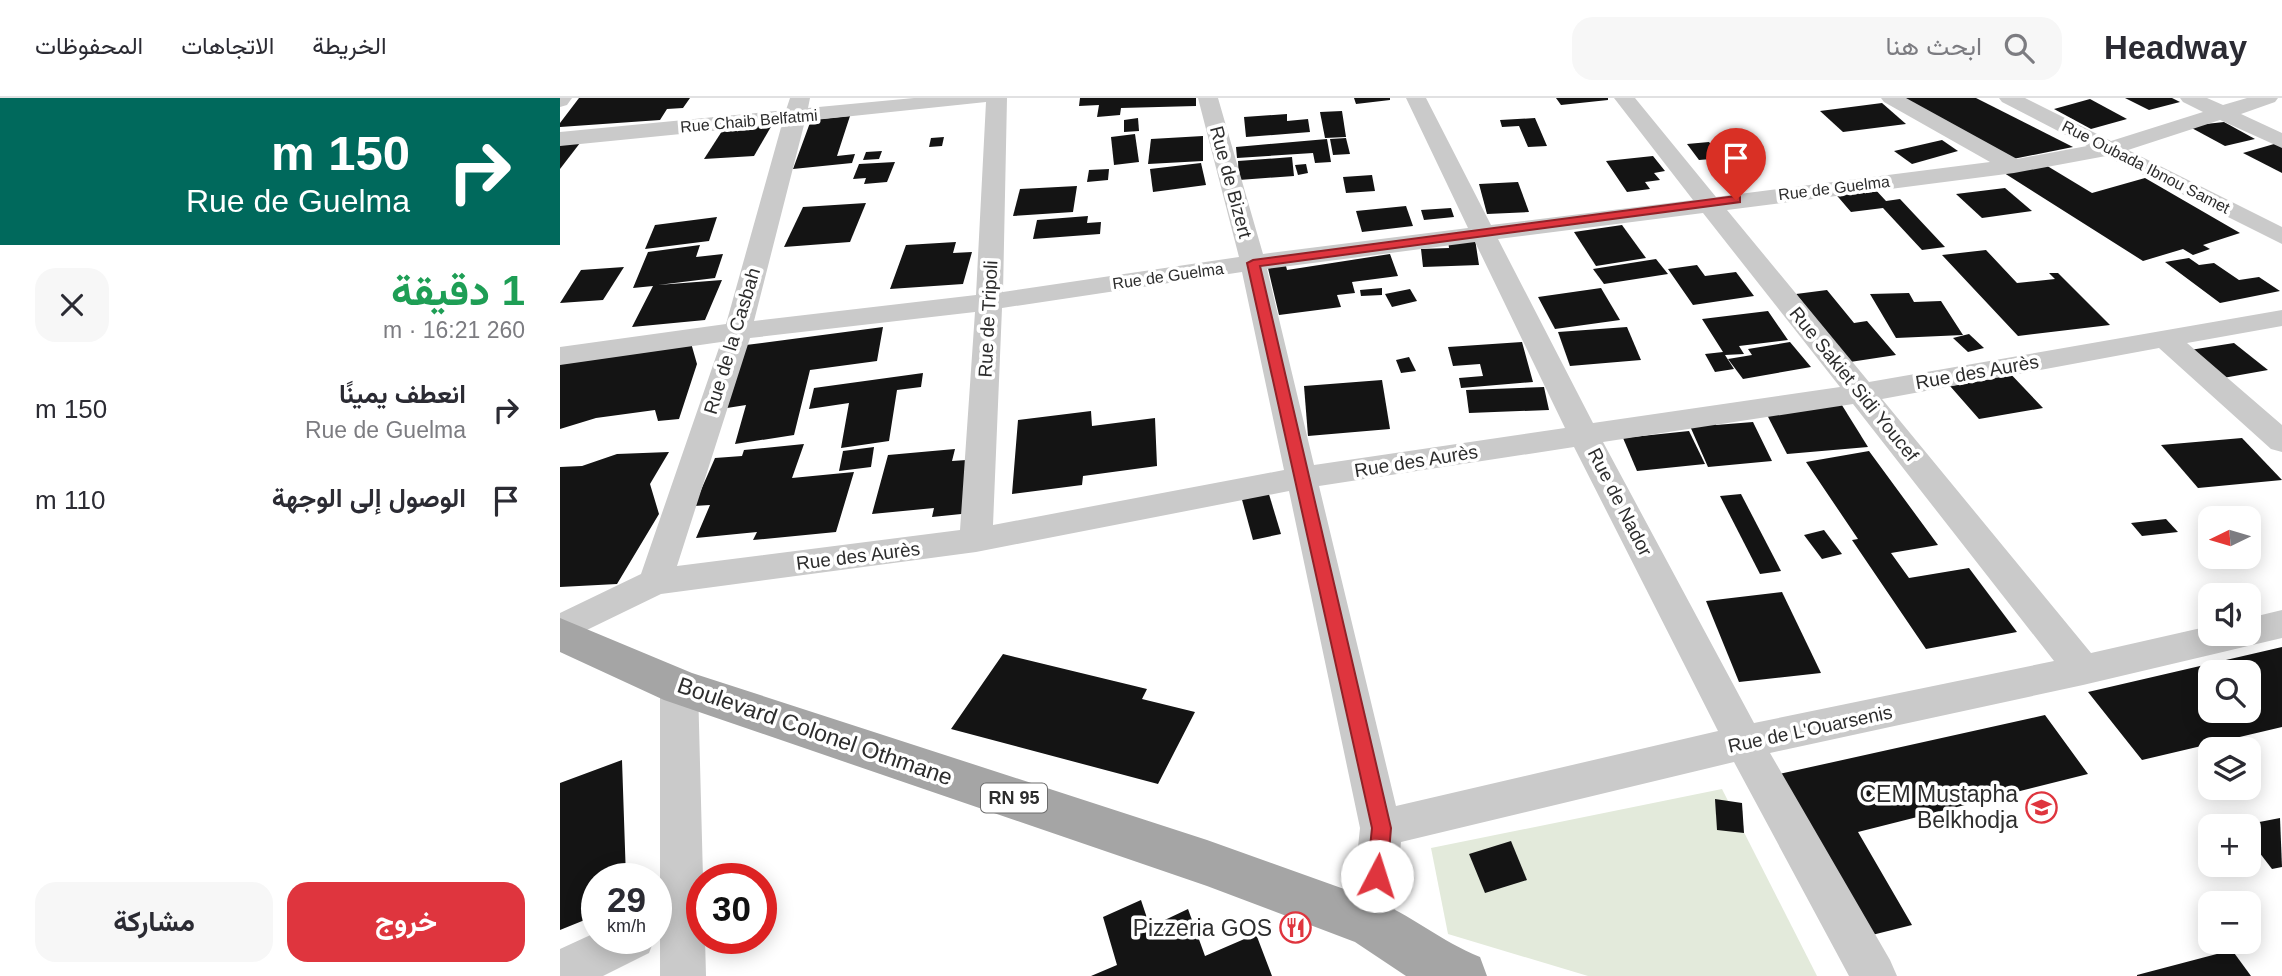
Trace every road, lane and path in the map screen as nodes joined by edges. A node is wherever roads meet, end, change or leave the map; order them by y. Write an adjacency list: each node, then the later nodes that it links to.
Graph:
1 (979, 98): 10 (street, Rue Chaib Belfatmi)
2 (997, 98): 20 (street, Rue de Tripoli)
3 (1208, 98): 19 (street, Rue de Bizert)
4 (1416, 98): 17 (street, Rue de Nador)
5 (1624, 98): 16 (street, Rue Sakiet Sidi Youcef)
6 (1891, 98): 15 (street)
7 (2009, 98): 14 (street, Rue Oubada Ibnou Samet)
8 (2190, 98): 11 (street)
9 (2268, 98): 11 (street, Rue de Guelma)
10 (797, 107): 12 (street, Rue Chaib Belfatmi); 22 (street, Rue de la Casbah)
11 (2222, 114): 13 (street); 14 (street, Rue de Guelma)
12 (560, 139)
13 (2282, 141)
14 (2109, 149): 15 (street, Rue de Guelma); 18 (street, Rue Oubada Ibnou Samet)
15 (2014, 166): 16 (street, Rue de Guelma)
16 (1709, 203): 17 (street, Rue de Guelma); 25 (street, Rue Sakiet Sidi Youcef)
17 (1483, 233): 19 (street, Rue de Guelma); 26 (street, Rue de Nador)
18 (2282, 237)
19 (1253, 263): 20 (street, Rue de Guelma); 28 (street, Rue de Bizert)
20 (989, 302): 22 (street, Rue de Guelma); 29 (street, Rue de Tripoli)
21 (2278, 322): 23 (street, Rue des Aurès)
22 (738, 331): 24 (street, Rue de Guelma); 30 (street, Rue de la Casbah)
23 (2165, 339): 25 (street, Rue des Aurès); 27 (street)
24 (560, 356)
25 (1861, 393): 26 (street, Rue des Aurès); 36 (street, Rue Sakiet Sidi Youcef)
26 (1586, 435): 28 (street, Rue des Aurès); 38 (street, Rue de Nador)
27 (2282, 442)
28 (1300, 478): 29 (street, Rue des Aurès); 39 (street, Rue de Bizert)
29 (976, 540): 30 (street, Rue des Aurès)
30 (655, 582): 32 (street, Rue des Aurès)
31 (2282, 624): 33 (street)
32 (560, 629)
33 (2261, 629)
34 (560, 634): 37 (main road, Boulevard Colonel Othmane / RN 95)
35 (2198, 644): 36 (street, Rue de L'Ouarsenis)
36 (2083, 670): 38 (street, Rue de L'Ouarsenis)
37 (679, 687): 40 (street); 41 (main road, Boulevard Colonel Othmane / RN 95)
38 (1745, 742): 39 (street, Rue de L'Ouarsenis); 47 (street, Rue de Nador)
39 (1381, 828): 41 (street, Rue de Bizert)
40 (671, 863)
41 (1372, 924): 45 (main road, Boulevard Colonel Othmane / RN 95)
42 (672, 936): 46 (street)
43 (600, 954): 44 (street)
44 (560, 973)
45 (1449, 975)
46 (683, 976)
47 (1874, 976)

